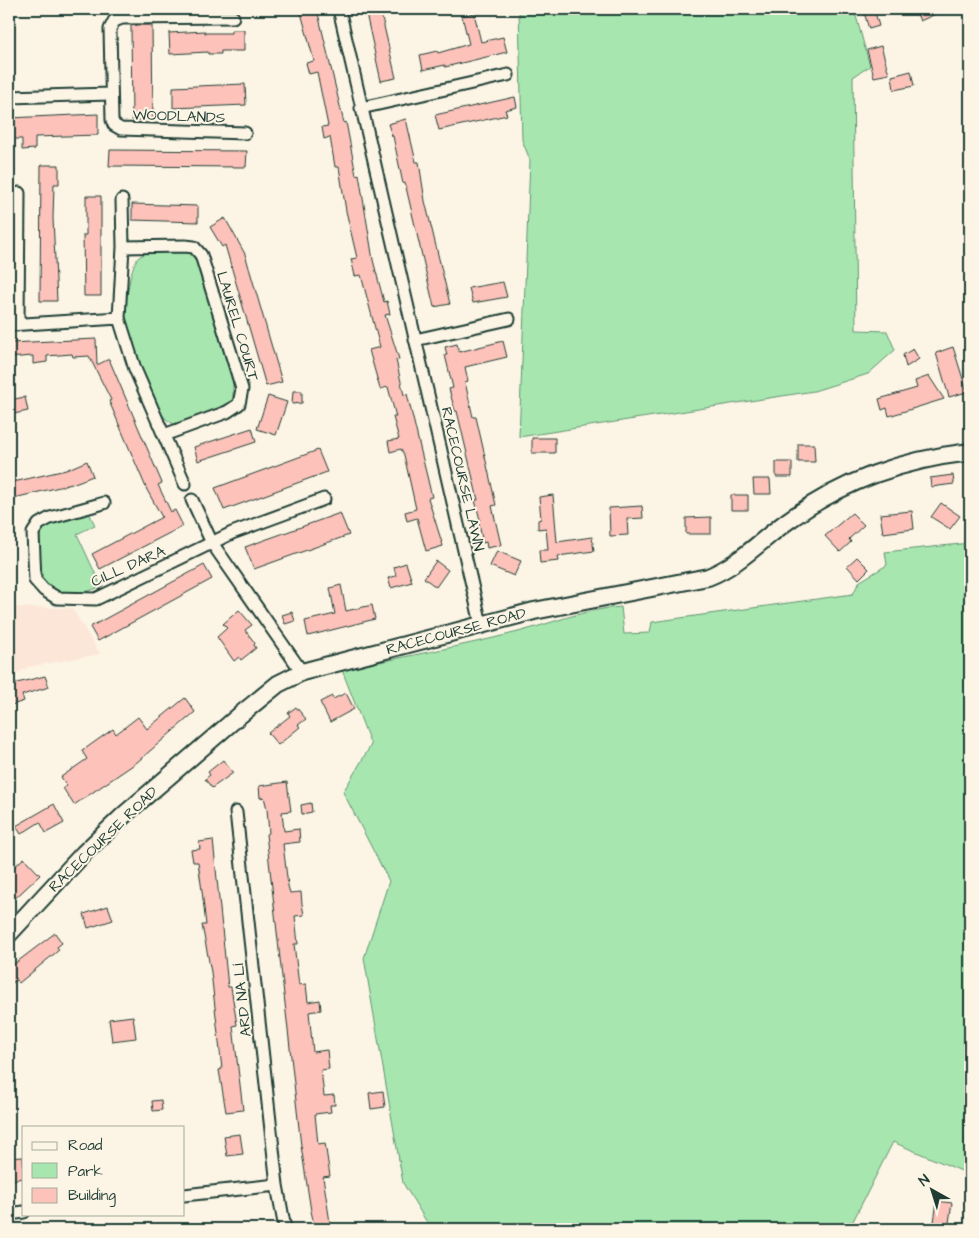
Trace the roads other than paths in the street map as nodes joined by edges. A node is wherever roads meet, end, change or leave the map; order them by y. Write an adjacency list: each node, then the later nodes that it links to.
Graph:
1 (339, 9): 6 (street, RACECOURSE LAWN)
2 (233, 17): 4 (street, WOODLANDS)
3 (508, 75): 6 (street)
4 (110, 94): 5 (street); 7 (street, WOODLANDS)
5 (9, 97)
6 (361, 108): 14 (street, RACECOURSE LAWN)
7 (245, 133)
8 (19, 193): 13 (street)
9 (122, 200): 10 (street)
10 (123, 247): 11 (street); 15 (street, LAUREL COURT)
11 (119, 318): 13 (street); 15 (street)
12 (509, 319): 14 (street)
13 (13, 325)
14 (415, 340): 22 (street, RACECOURSE LAWN)
15 (164, 435): 17 (street)
16 (970, 452): 22 (street, RACECOURSE ROAD)
17 (185, 484)
18 (192, 500): 21 (street)
19 (324, 500): 21 (street)
20 (104, 503): 21 (street, CILL DARA)
21 (212, 544): 23 (street)
22 (481, 624): 23 (street, RACECOURSE ROAD)
23 (302, 672): 25 (street, RACECOURSE ROAD)
24 (236, 812): 26 (street, ARD NA LÍ)
25 (9, 934)
26 (277, 1185): 27 (street); 30 (street, ARD NA LÍ)
27 (185, 1195)
28 (22, 1212): 29 (street)
29 (9, 1214)
30 (284, 1229)

